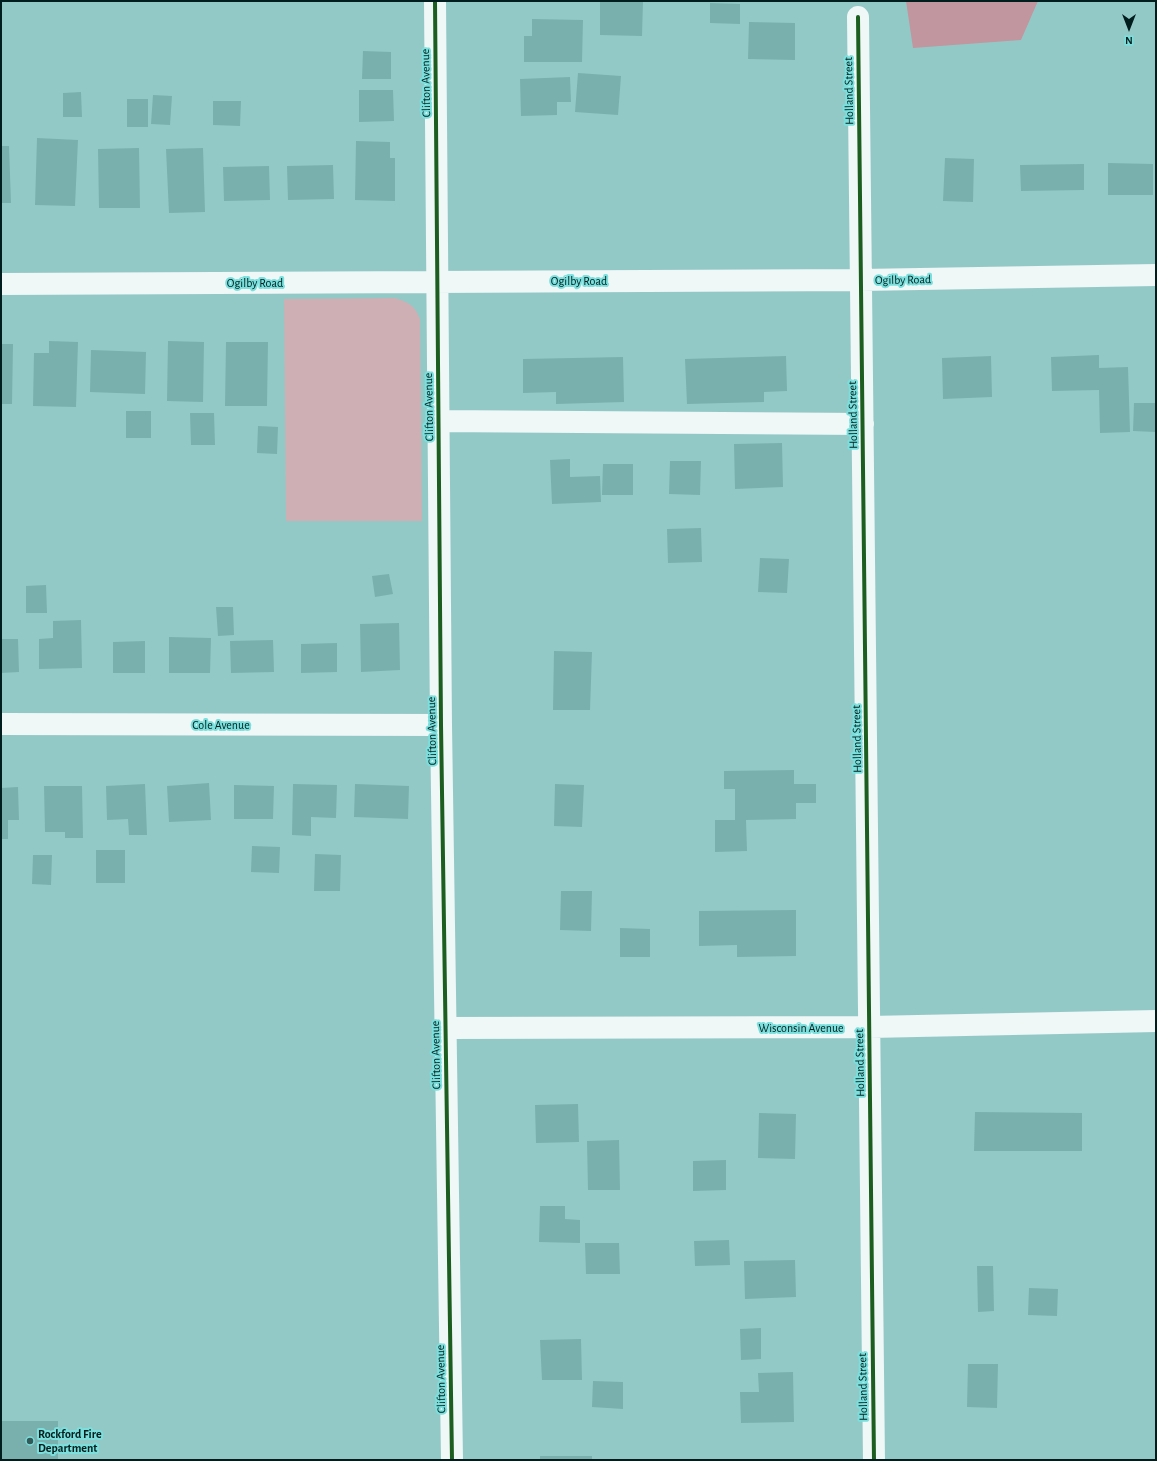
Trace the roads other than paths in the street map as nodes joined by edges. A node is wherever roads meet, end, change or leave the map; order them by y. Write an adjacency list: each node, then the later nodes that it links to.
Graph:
1 (435, 1): 5 (street, Clifton Avenue)
2 (858, 17): 4 (street, Holland Street)
3 (1156, 275): 4 (street, Ogilby Road)
4 (862, 280): 5 (street, Ogilby Road); 8 (street, Holland Street)
5 (437, 282): 6 (street, Ogilby Road); 7 (street, Clifton Avenue)
6 (1, 284)
7 (439, 420): 8 (street); 10 (street, Clifton Avenue)
8 (863, 424): 13 (street, Holland Street)
9 (1, 724): 10 (street, Cole Avenue)
10 (442, 725): 12 (street, Clifton Avenue)
11 (1156, 1021): 13 (street, Wisconsin Avenue)
12 (446, 1028): 13 (street, Wisconsin Avenue); 14 (street, Clifton Avenue)
13 (870, 1028): 15 (street, Holland Street)
14 (452, 1460)
15 (874, 1460)

